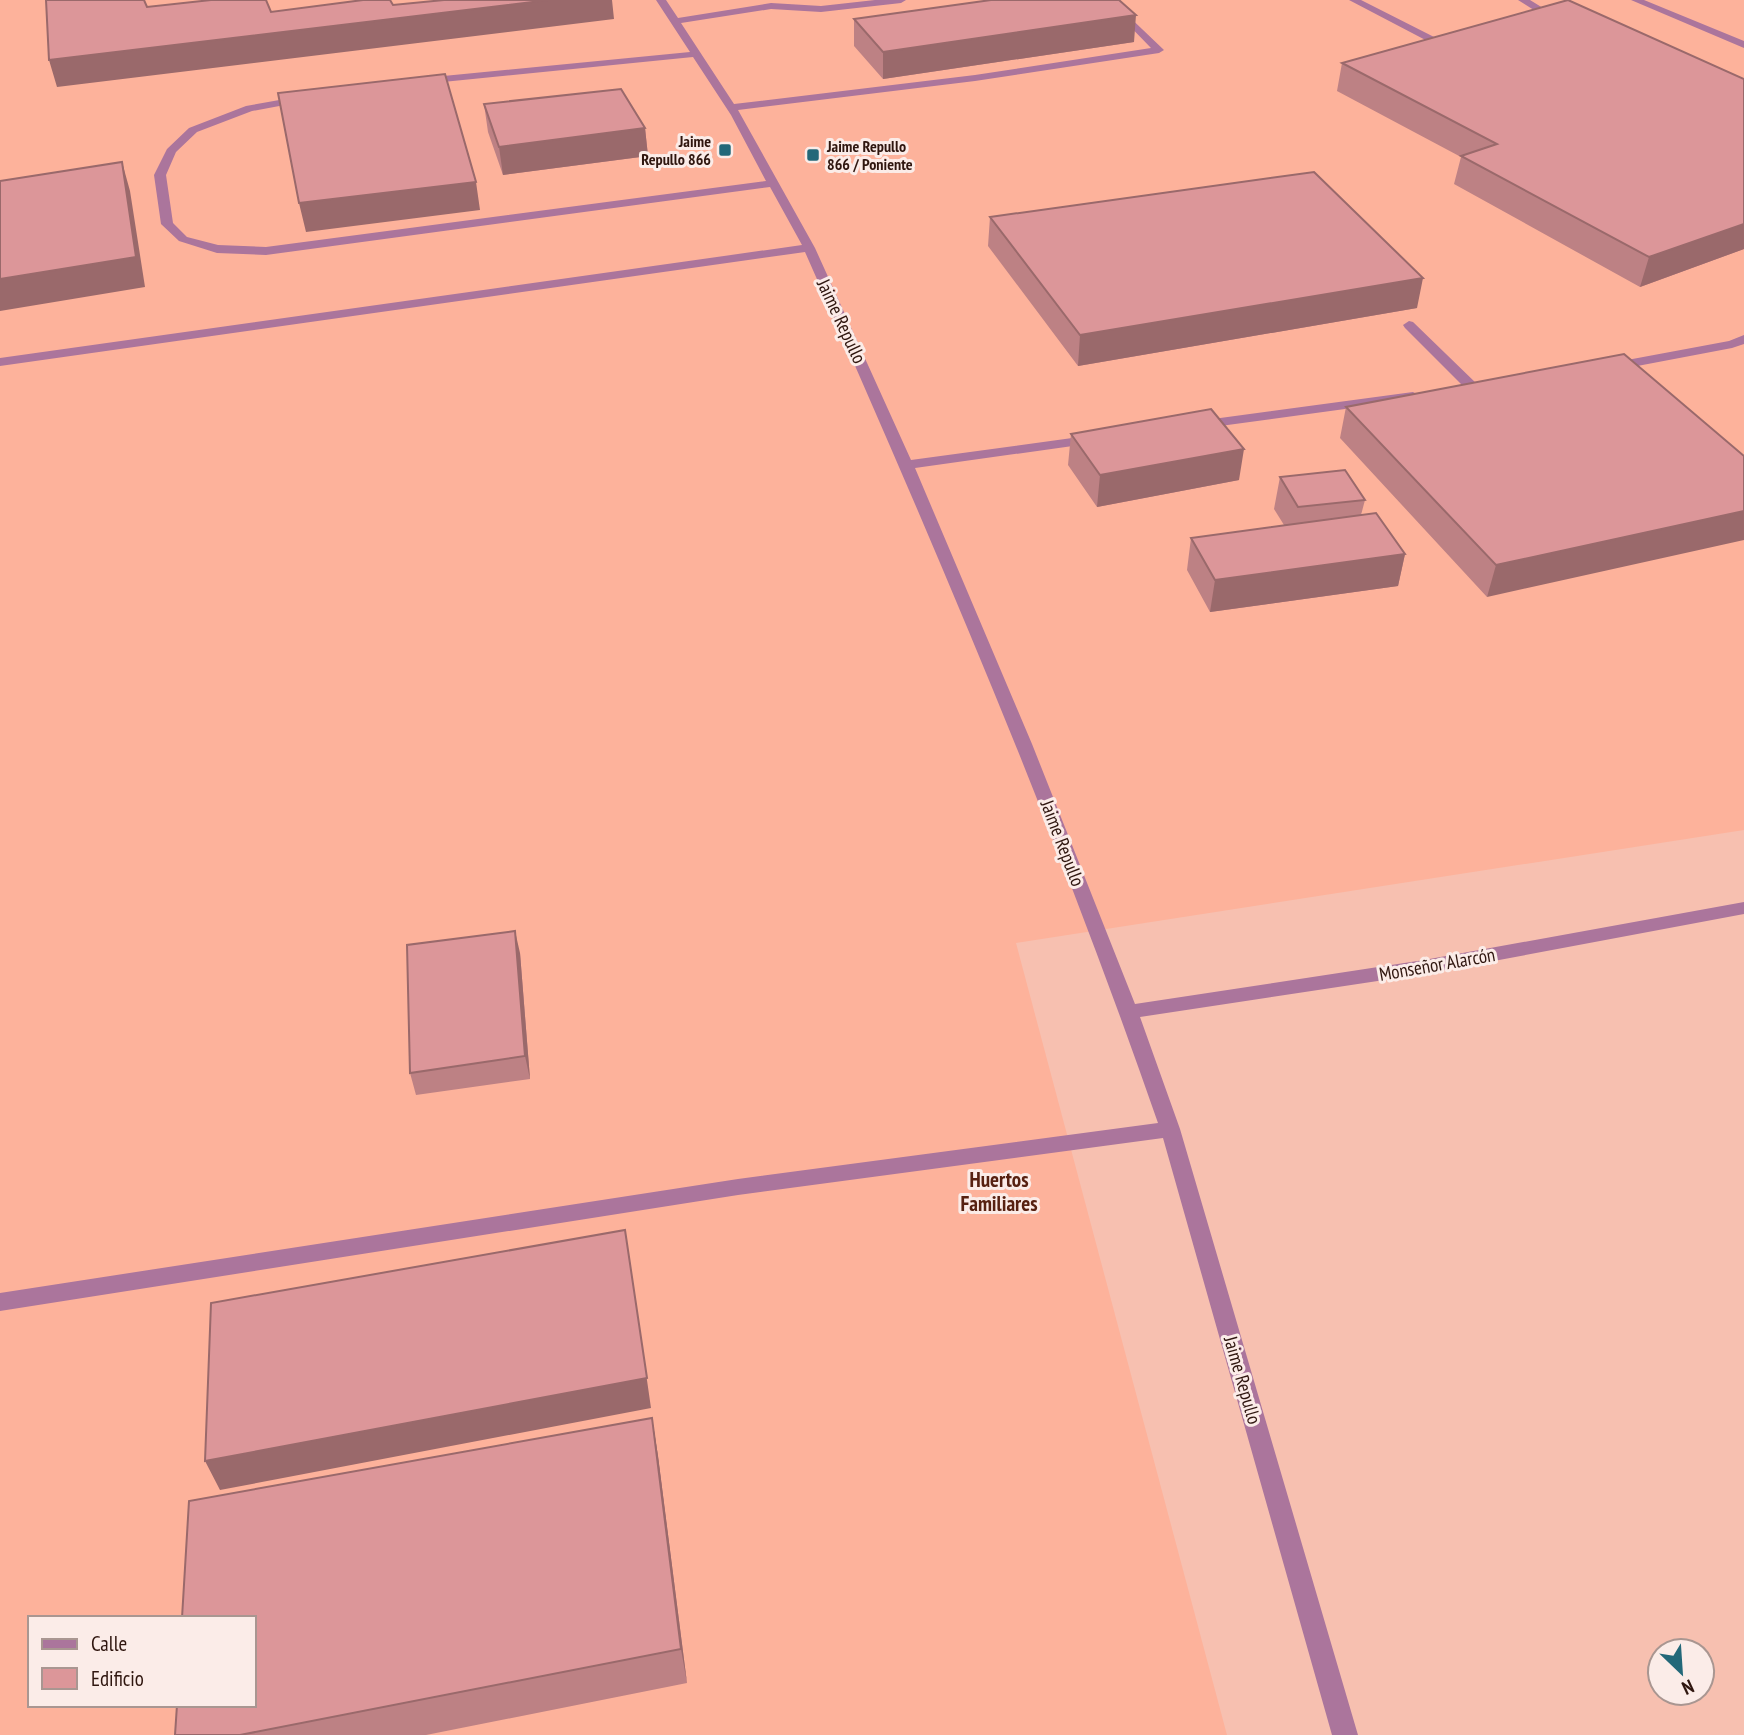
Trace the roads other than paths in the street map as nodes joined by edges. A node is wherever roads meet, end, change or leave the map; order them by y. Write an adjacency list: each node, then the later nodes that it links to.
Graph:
1 (661, 0): 10 (street, Jaime Repullo)
2 (901, 0): 10 (street)
3 (1353, 0): 11 (street)
4 (1523, 0): 7 (street)
5 (1636, 0): 12 (street)
6 (1117, 9): 16 (street)
7 (1546, 13): 8 (street); 9 (street)
8 (1559, 18)
9 (1520, 20)
10 (676, 21): 13 (street, Jaime Repullo)
11 (1466, 35)
12 (1744, 45)
13 (698, 54): 14 (street); 16 (street, Jaime Repullo)
14 (408, 82)
15 (315, 96): 17 (street)
16 (732, 108): 17 (street, Jaime Repullo)
17 (774, 183): 18 (street, Jaime Repullo)
18 (809, 248): 21 (street); 27 (street, Jaime Repullo)
19 (1409, 325): 23 (street)
20 (1744, 339): 22 (street)
21 (0, 362)
22 (1591, 371)
23 (1473, 388)
24 (1432, 393): 25 (street)
25 (1185, 427)
26 (1103, 438): 27 (street)
27 (907, 465): 29 (street, Jaime Repullo)
28 (1744, 908): 29 (street, Monseñor Alarcón)
29 (1129, 1012): 30 (street, Jaime Repullo)
30 (1170, 1129): 31 (street); 32 (street, Jaime Repullo)
31 (0, 1302)
32 (1345, 1735)

